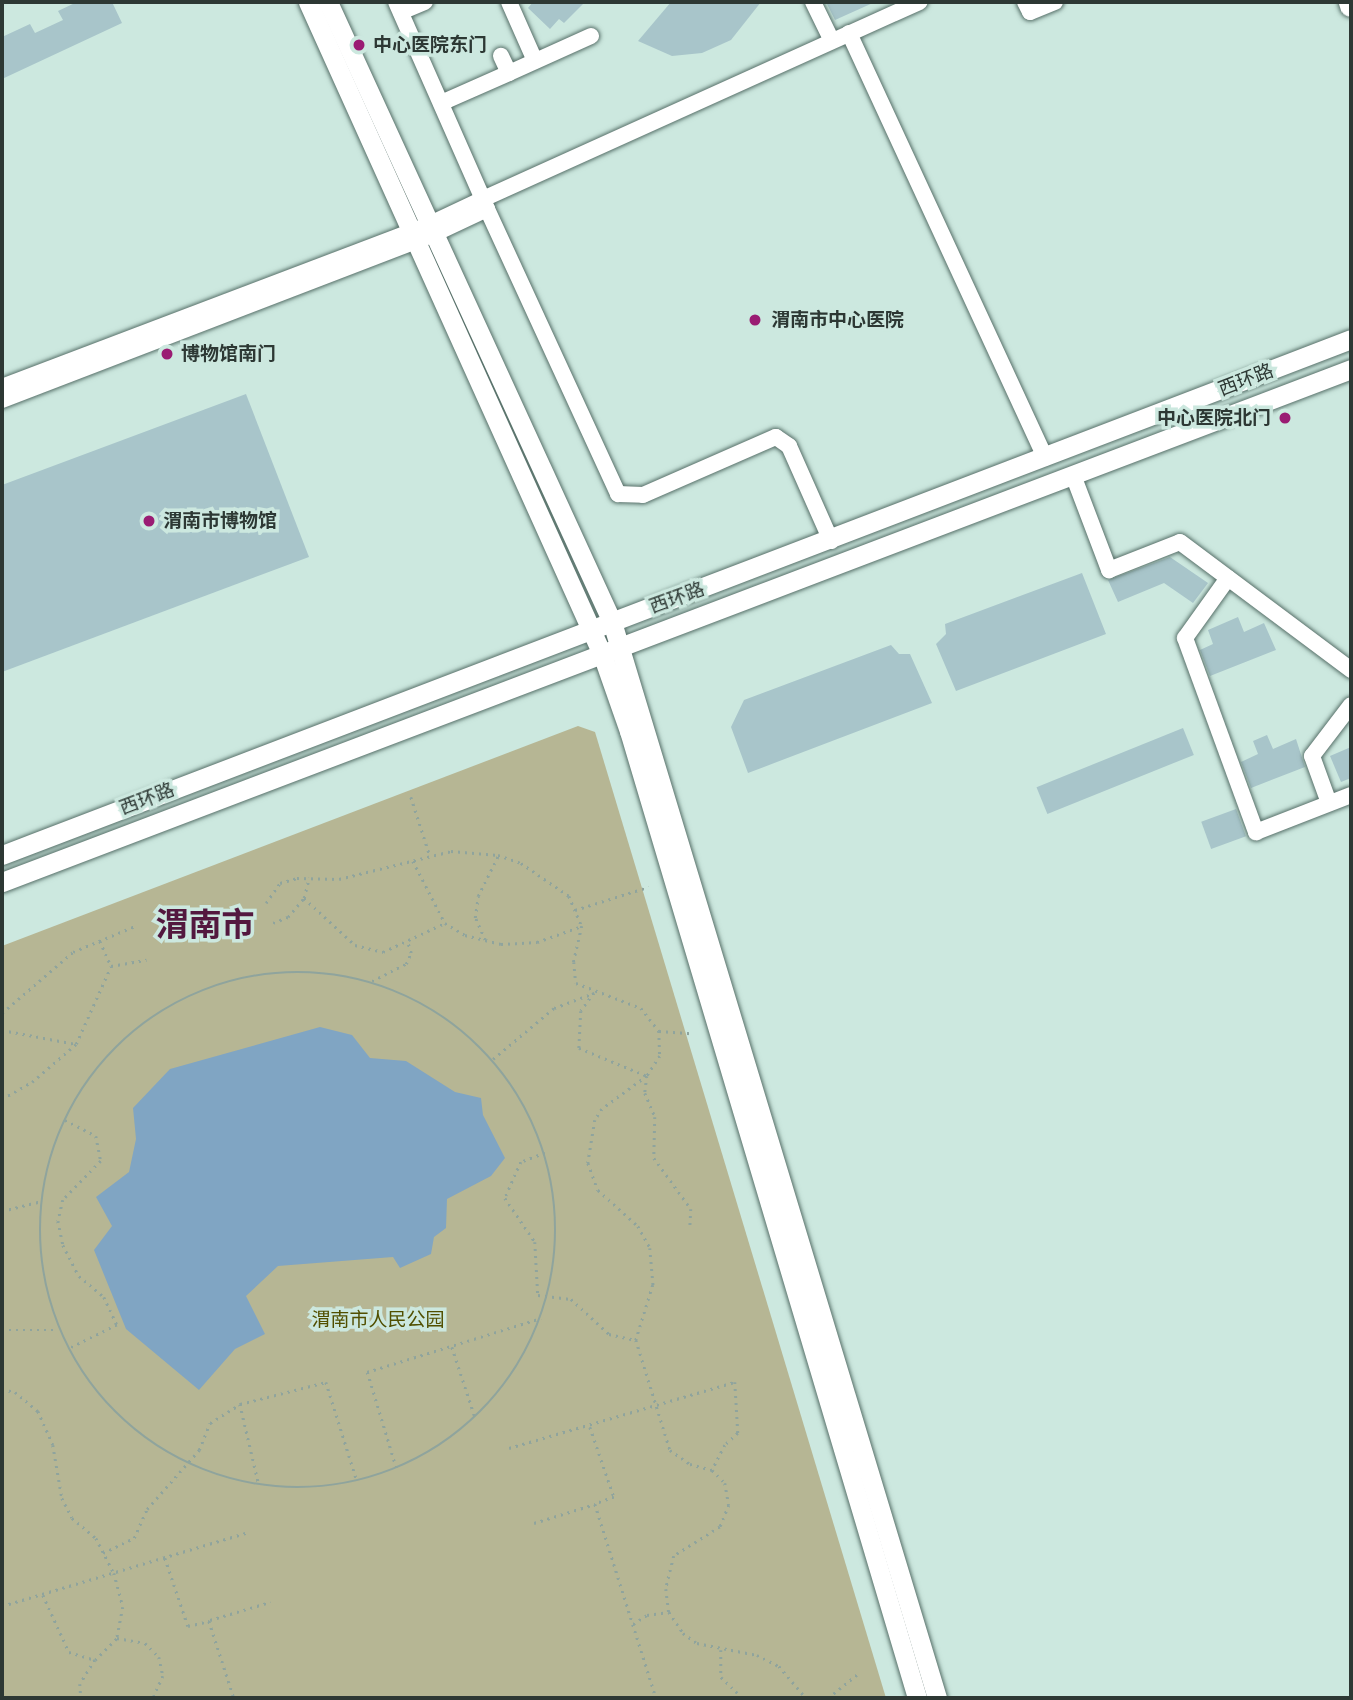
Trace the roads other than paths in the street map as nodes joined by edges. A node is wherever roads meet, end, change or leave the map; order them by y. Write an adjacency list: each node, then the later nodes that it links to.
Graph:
1 (308, 2): 18 (main road)
2 (328, 2): 18 (main road)
3 (425, 2): 9 (street)
4 (509, 2): 14 (street)
5 (813, 2): 12 (street)
6 (920, 2): 10 (street)
7 (1025, 2): 8 (street)
8 (1055, 2)
9 (398, 7): 16 (street)
10 (849, 33): 12 (street); 23 (street)
11 (591, 36): 14 (street)
12 (832, 41): 17 (street)
13 (501, 56): 15 (street)
14 (535, 61): 15 (street)
15 (509, 73): 16 (street)
16 (441, 103): 17 (street)
17 (485, 204): 18 (street); 25 (street)
18 (422, 233): 21 (street); 22 (street); 27 (main road); 28 (main road)
19 (1351, 339): 23 (main road, 西环路)
20 (1351, 369): 24 (main road, 西环路)
21 (2, 387)
22 (2, 400)
23 (1045, 458): 25 (main road, 西环路)
24 (1073, 475): 26 (street); 29 (main road, 西环路)
25 (831, 541): 27 (main road, 西环路)
26 (1228, 578): 30 (street); 33 (street)
27 (612, 622): 28 (main road, 西环路); 29 (main road)
28 (593, 629): 29 (main road); 34 (main road, 西环路)
29 (611, 650): 35 (main road, 西环路); 36 (main road); 37 (main road)
30 (1351, 670)
31 (1351, 705): 33 (street)
32 (1351, 795): 33 (street)
33 (1329, 803)
34 (2, 855)
35 (2, 882)
36 (917, 1698)
37 (937, 1698)

